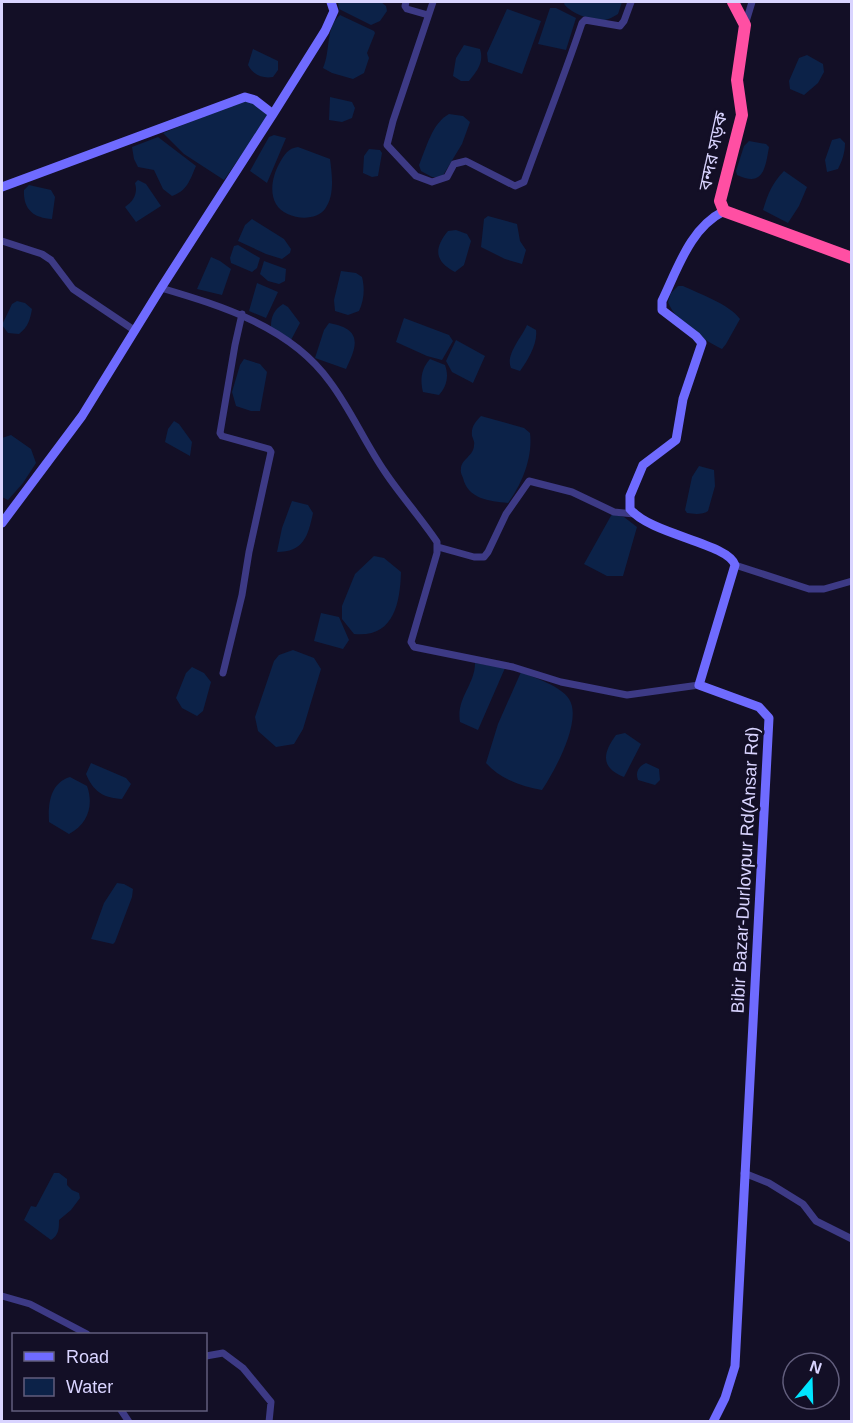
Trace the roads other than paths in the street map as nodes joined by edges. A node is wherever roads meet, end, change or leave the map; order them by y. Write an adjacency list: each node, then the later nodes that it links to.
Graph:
1 (331, 2): 9 (street)
2 (406, 2): 7 (street)
3 (433, 2): 7 (street)
4 (631, 2): 7 (street)
5 (732, 2): 8 (highway)
6 (752, 2): 8 (street)
7 (428, 15)
8 (745, 25): 11 (highway, বন্দর সড়ক)
9 (273, 114): 10 (street); 14 (street)
10 (2, 188)
11 (724, 211): 13 (highway, বন্দর সড়ক); 17 (street)
12 (2, 241): 16 (street)
13 (852, 258)
14 (160, 288): 15 (street); 16 (street)
15 (242, 315): 19 (street); 22 (street)
16 (134, 330): 18 (street)
17 (634, 514): 19 (street); 20 (street)
18 (2, 523)
19 (438, 548): 23 (street)
20 (735, 566): 21 (street); 23 (street)
21 (852, 581)
22 (223, 673)
23 (699, 685): 24 (street, Bibir Bazar-Durlovpur Rd(Ansar Rd))
24 (744, 1173): 25 (street); 30 (street, Bibir Bazar-Durlovpur Rd(Ansar Rd))
25 (852, 1239)
26 (2, 1296): 27 (street)
27 (83, 1333)
28 (207, 1356): 29 (street)
29 (269, 1422)
30 (713, 1422)

